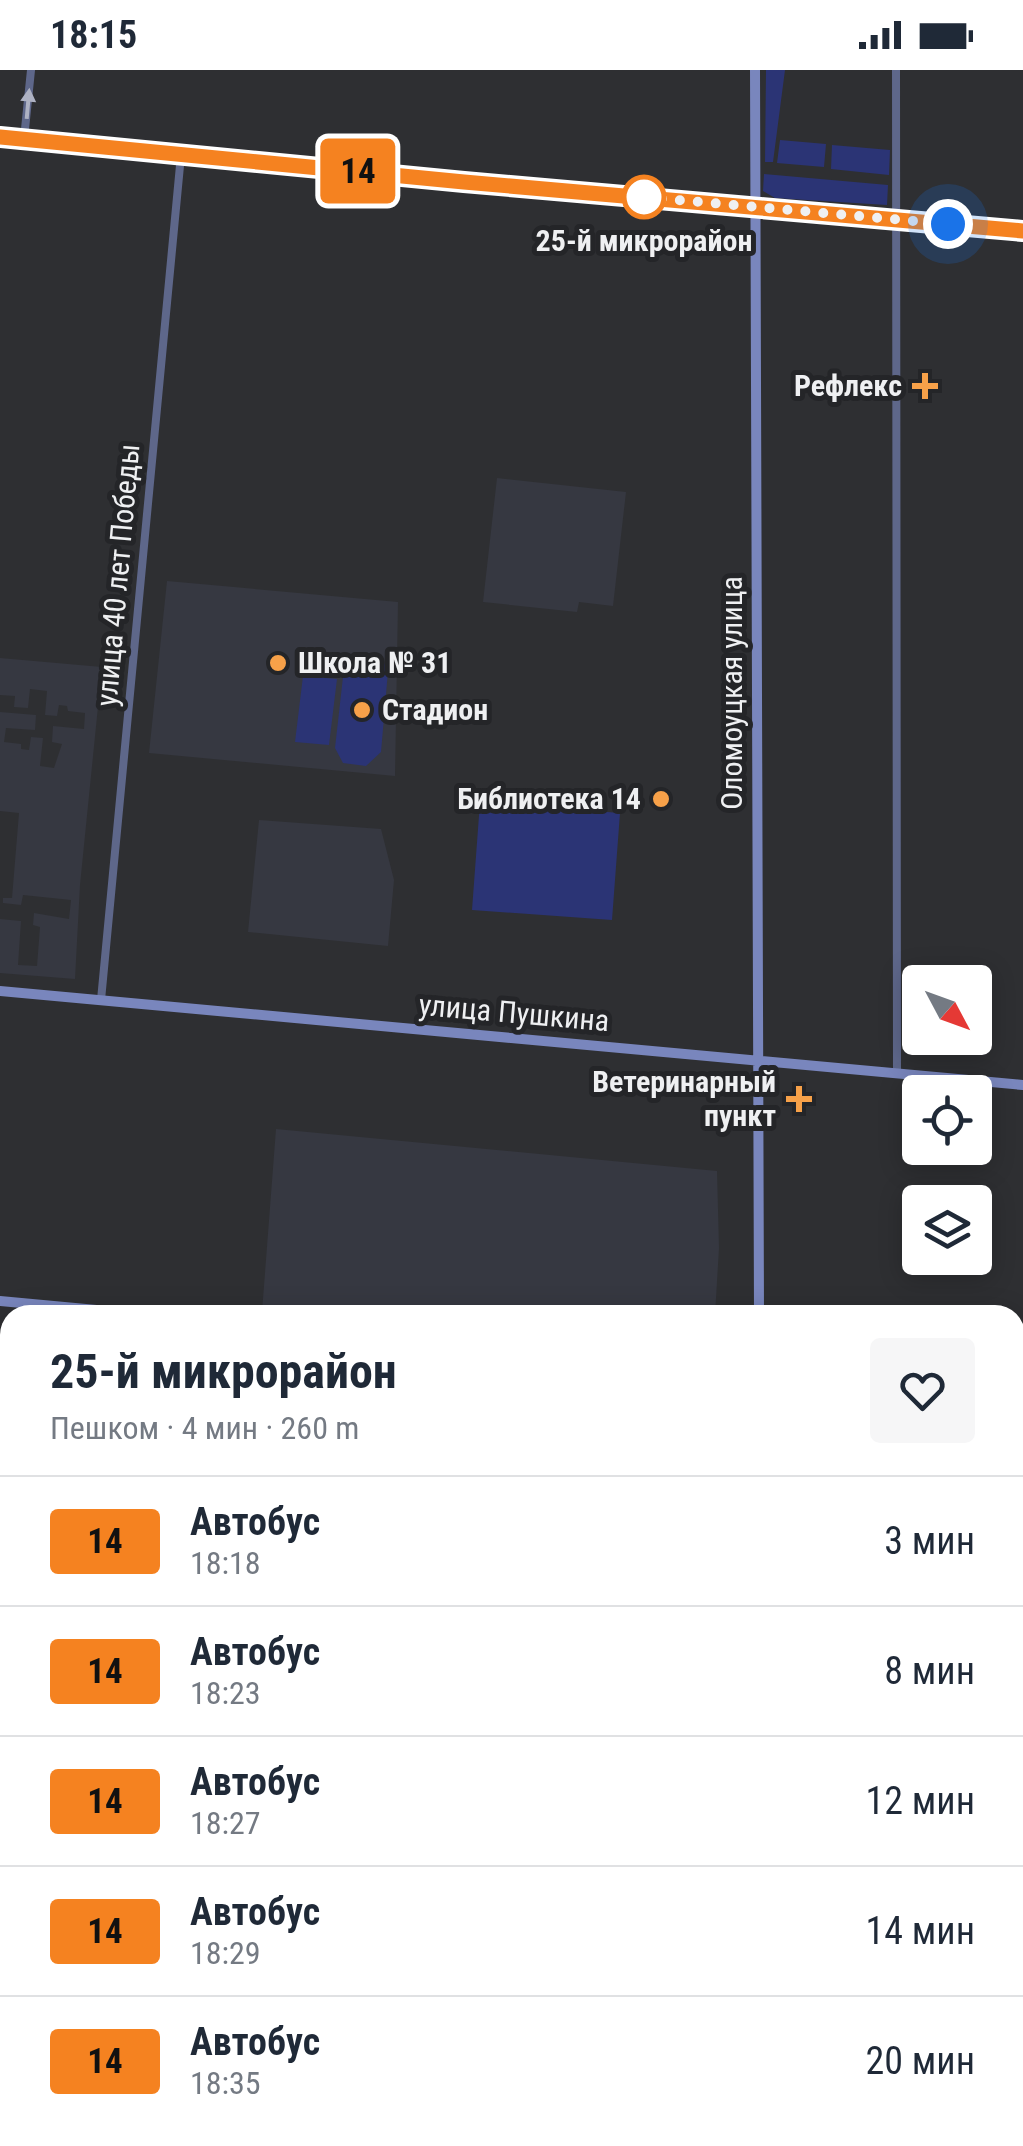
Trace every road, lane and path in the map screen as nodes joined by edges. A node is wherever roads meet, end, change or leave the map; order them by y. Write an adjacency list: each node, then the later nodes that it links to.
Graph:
1 (31, 70): 5 (street, one-way to 1)
2 (756, 70): 7 (street, Оломоуцкая улица)
3 (896, 70): 8 (street)
4 (0, 137): 5 (street)
5 (24, 139): 6 (street)
6 (181, 155): 7 (street); 11 (street, улица 40 лет Победы)
7 (755, 209): 8 (street); 12 (street, Оломоуцкая улица)
8 (897, 220): 9 (street); 13 (street)
9 (1023, 230)
10 (0, 991): 11 (street, улица Пушкина)
11 (101, 1000): 12 (street, улица Пушкина)
12 (758, 1060): 13 (street, улица Пушкина); 17 (street, Оломоуцкая улица)
13 (897, 1074): 14 (street, улица Пушкина)
14 (1023, 1085)
15 (0, 1302): 16 (street)
16 (35, 1305)
17 (758, 1305)

